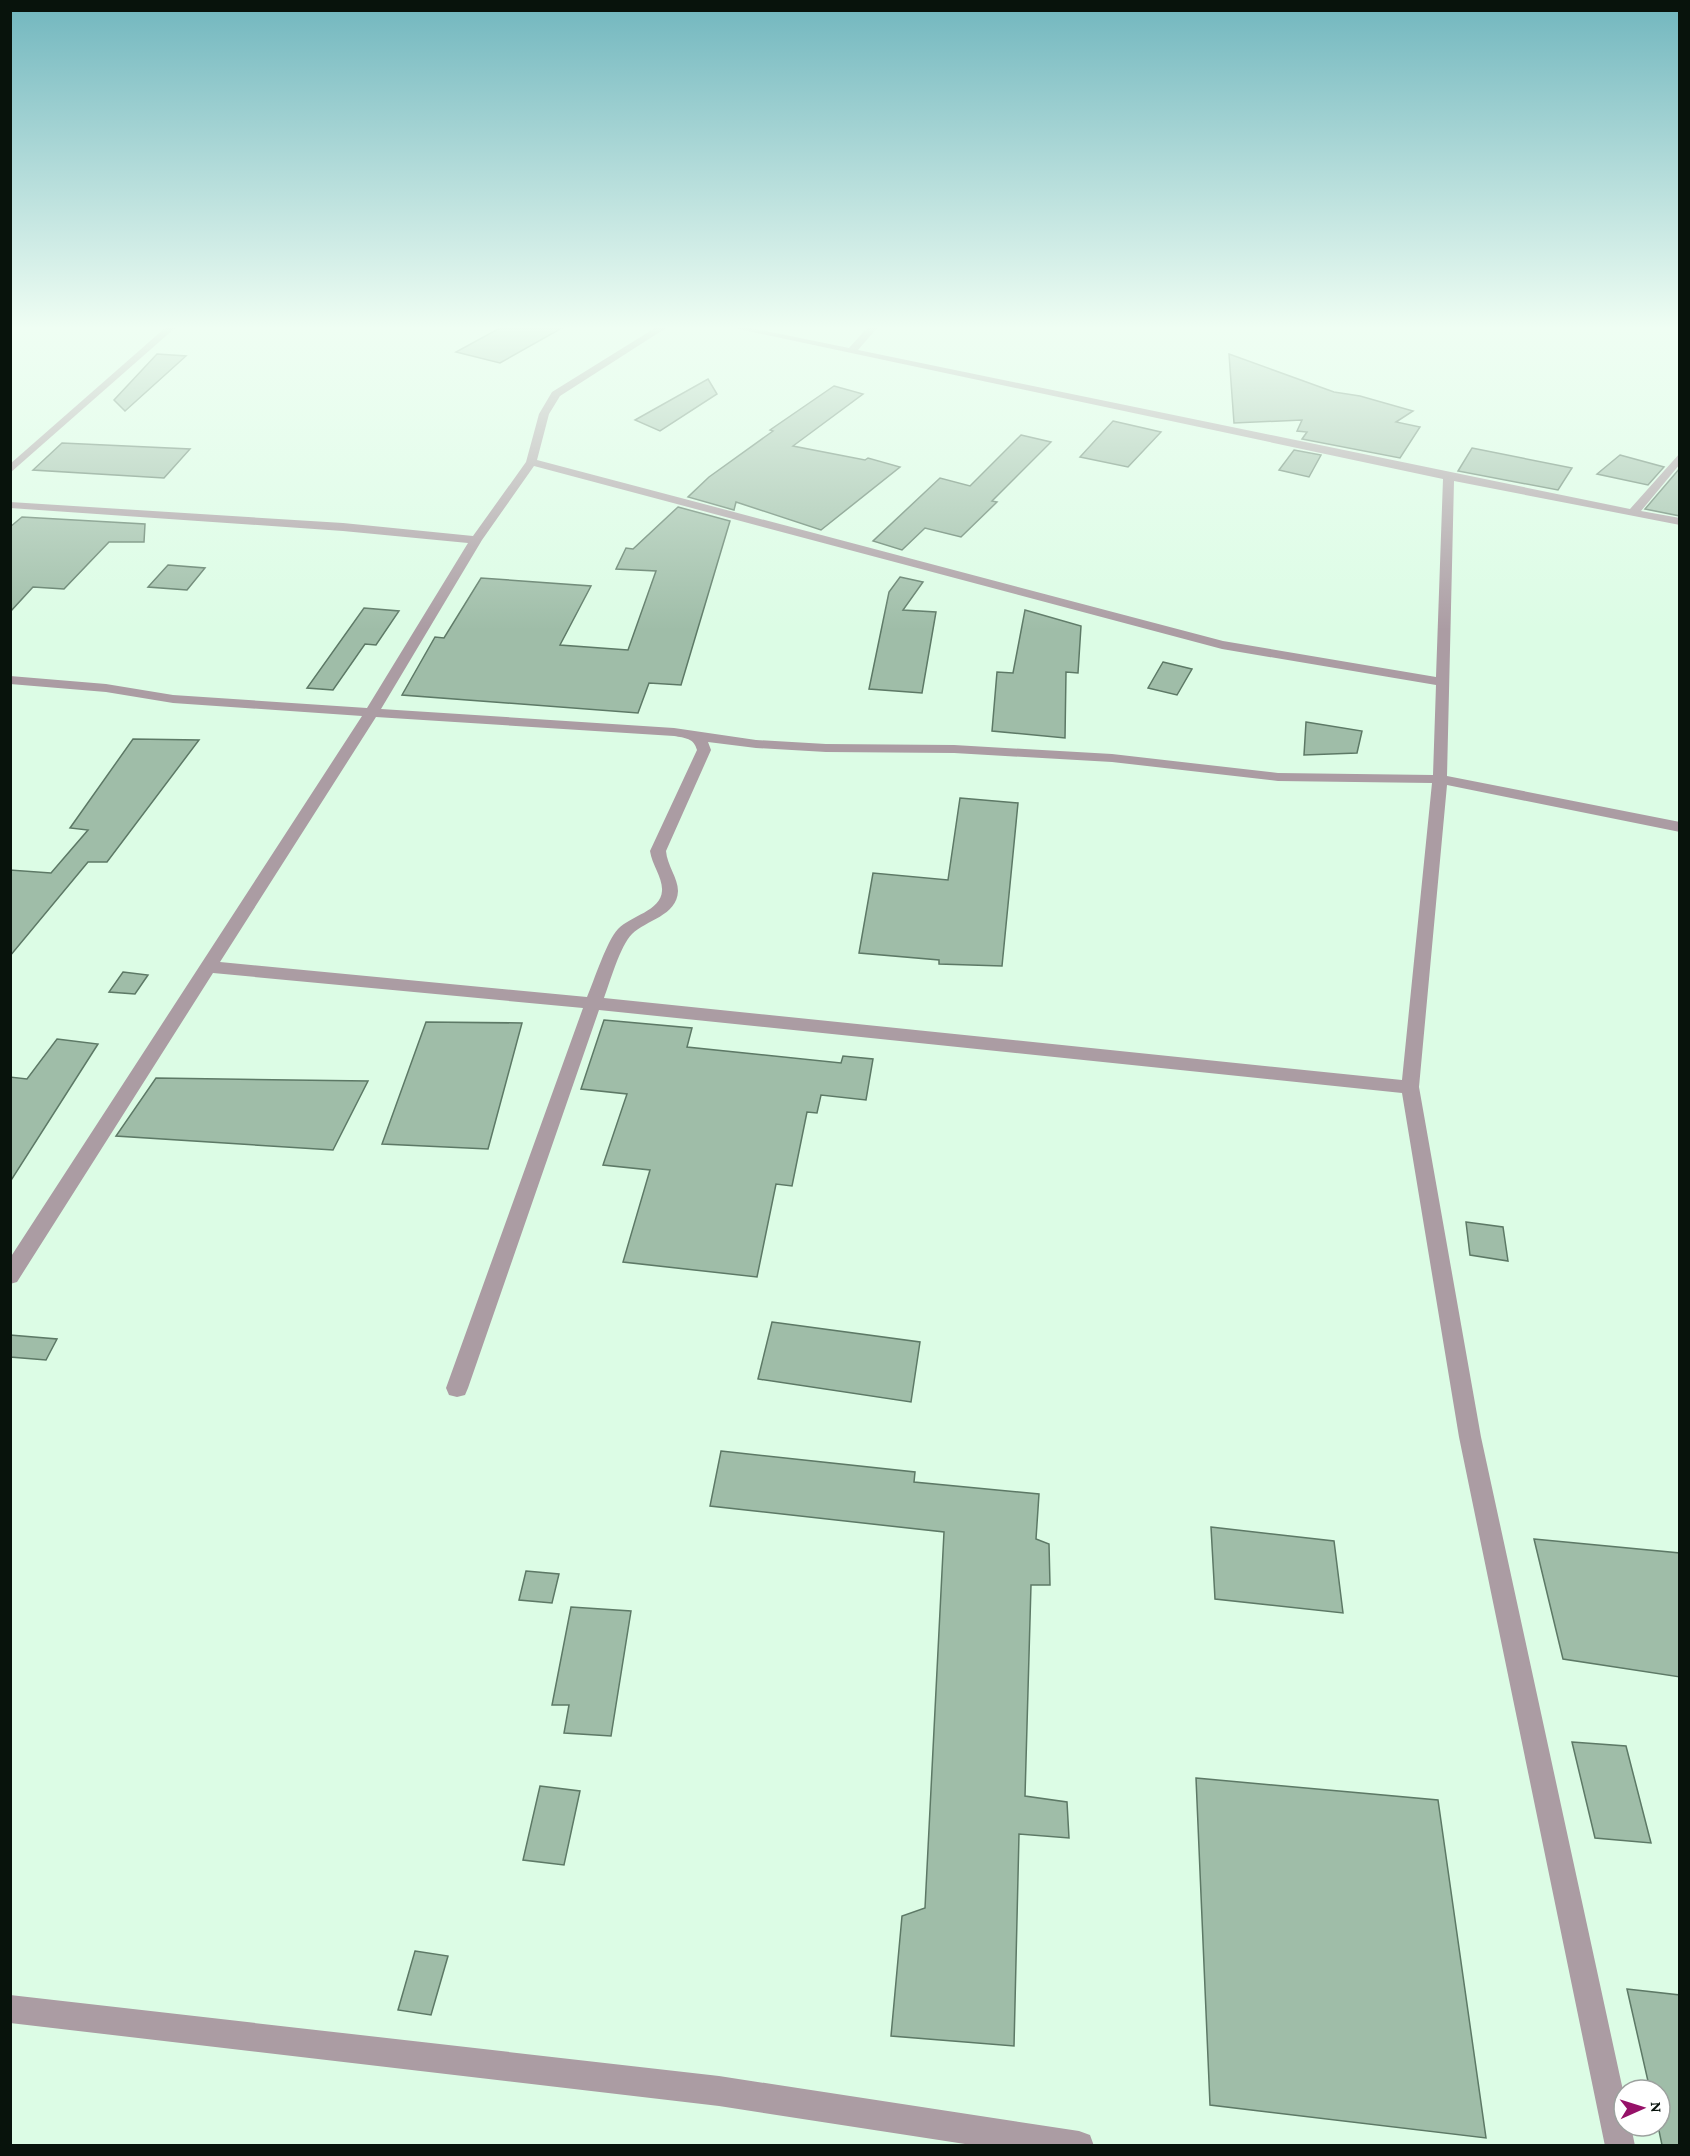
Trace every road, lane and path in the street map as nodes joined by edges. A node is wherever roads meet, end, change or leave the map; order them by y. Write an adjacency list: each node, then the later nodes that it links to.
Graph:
1 (57, 429): 6 (street)
2 (540, 429): 5 (street)
3 (1220, 429): 7 (street)
4 (1680, 456): 9 (street)
5 (531, 462): 11 (street); 13 (street)
6 (10, 470)
7 (1449, 477): 9 (street); 13 (street)
8 (10, 504): 11 (street)
9 (1633, 513): 10 (street)
10 (1680, 522)
11 (476, 540): 14 (street)
12 (10, 680): 14 (street)
13 (1443, 682): 16 (street)
14 (371, 713): 15 (street); 18 (street)
15 (696, 736): 16 (street); 19 (street)
16 (1440, 778): 17 (street); 20 (street)
17 (1680, 827)
18 (211, 967): 19 (street); 21 (street)
19 (593, 1003): 20 (street); 23 (street)
20 (1410, 1087): 26 (street)
21 (20, 1247): 22 (street)
22 (10, 1276)
23 (457, 1388)
24 (10, 2009): 25 (street)
25 (1079, 2145)
26 (1620, 2145)

